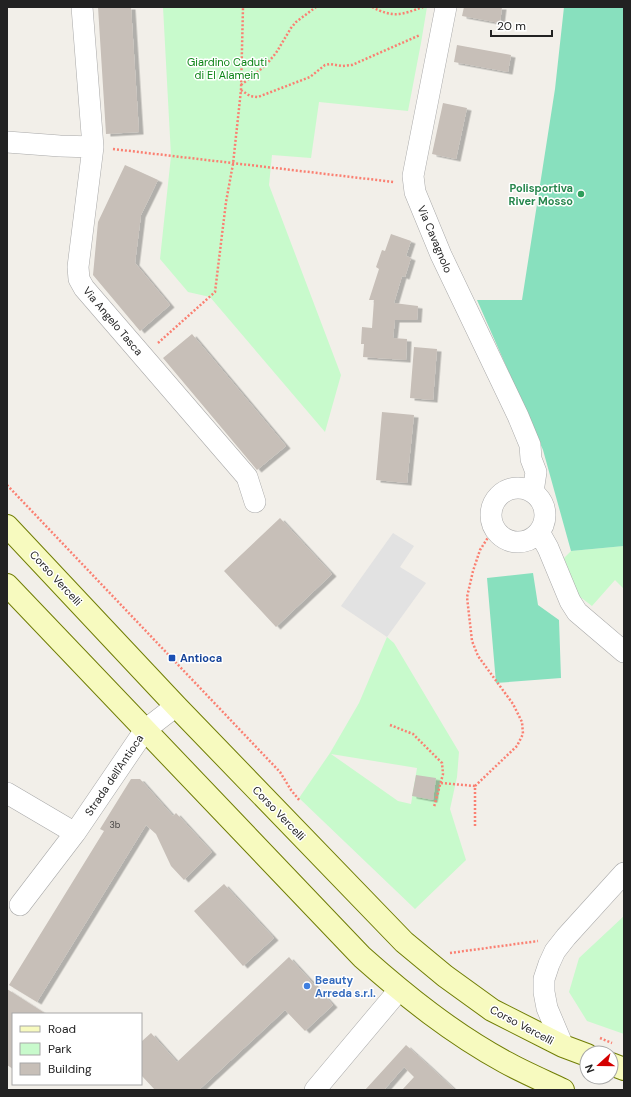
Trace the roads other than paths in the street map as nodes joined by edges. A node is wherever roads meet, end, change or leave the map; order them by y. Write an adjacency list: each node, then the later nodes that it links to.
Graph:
1 (82, 7): 4 (street, Via Angelo Tasca)
2 (446, 7): 5 (street, Via Cavagnolo)
3 (7, 142): 4 (street)
4 (93, 147): 6 (street, Via Angelo Tasca)
5 (524, 490): 8 (street); 8 (street)
6 (255, 502)
7 (7, 526): 11 (main road, Corso Vercelli)
8 (539, 532): 10 (street)
9 (7, 585): 12 (main road)
10 (624, 652)
11 (176, 706): 12 (street, Strada dell'Antioca); 18 (main road, Corso Vercelli)
12 (145, 730): 14 (street, Strada dell'Antioca); 17 (main road)
13 (7, 793): 14 (street)
14 (75, 833): 16 (street, Strada dell'Antioca)
15 (624, 873): 18 (street)
16 (20, 905)
17 (399, 990): 20 (street); 21 (main road)
18 (563, 1046): 19 (main road, Corso Vercelli)
19 (579, 1052)
20 (315, 1090)
21 (563, 1090)

